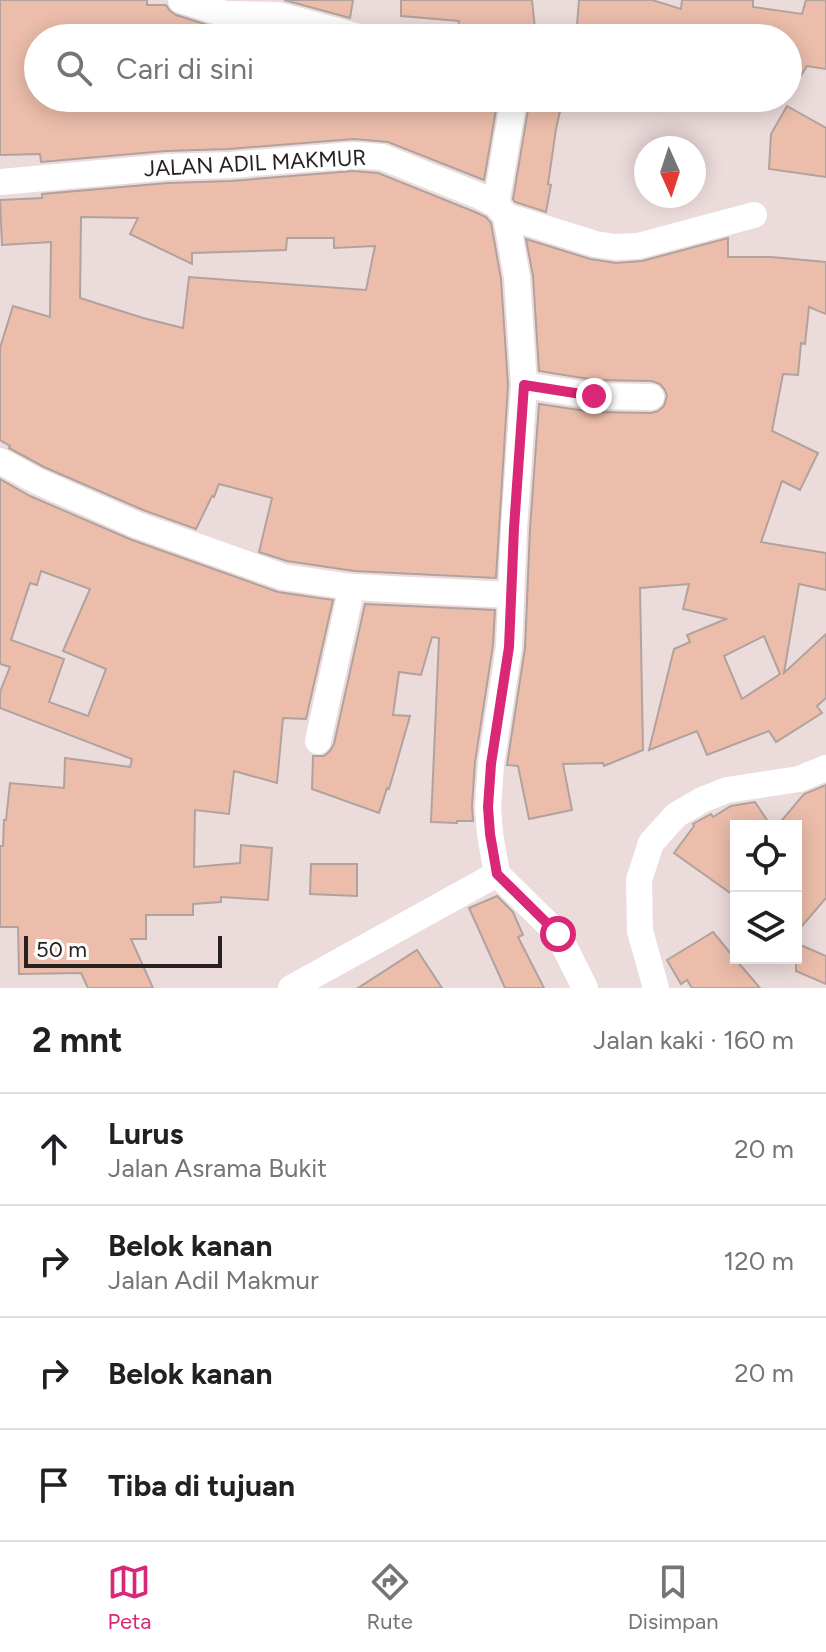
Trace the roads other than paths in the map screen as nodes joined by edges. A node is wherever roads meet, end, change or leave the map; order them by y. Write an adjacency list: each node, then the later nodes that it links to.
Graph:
1 (181, 0): 2 (street)
2 (311, 24)
3 (512, 112): 5 (street)
4 (0, 182): 5 (street, JALAN ADIL MAKMUR)
5 (501, 210): 6 (street, JALAN ADIL MAKMUR); 7 (street)
6 (754, 215)
7 (524, 385): 8 (street); 11 (street)
8 (651, 397)
9 (0, 461): 10 (street)
10 (352, 587): 11 (street); 12 (street)
11 (511, 595): 14 (street)
12 (318, 741)
13 (826, 768): 17 (street)
14 (497, 874): 15 (street); 16 (street)
15 (291, 988)
16 (585, 988)
17 (656, 988)

